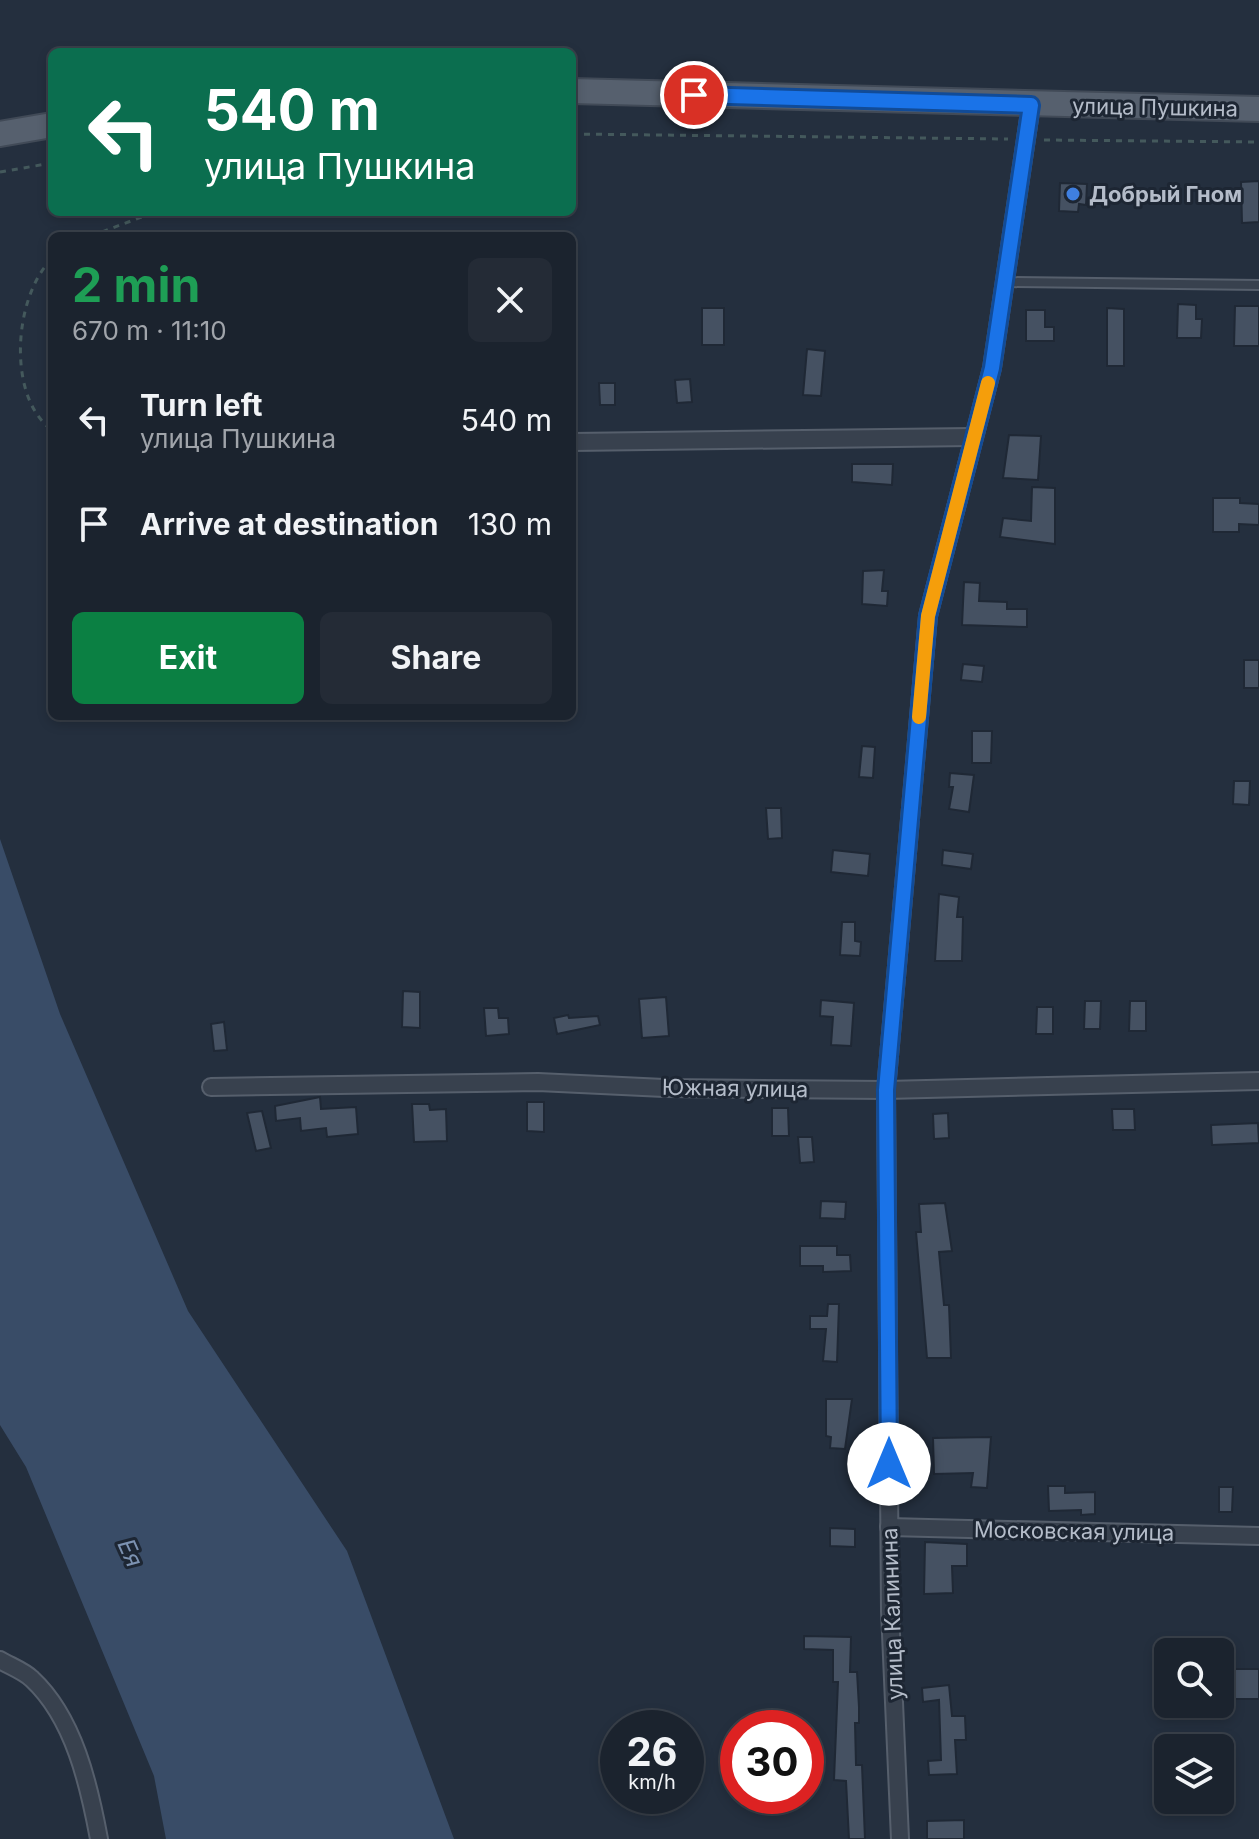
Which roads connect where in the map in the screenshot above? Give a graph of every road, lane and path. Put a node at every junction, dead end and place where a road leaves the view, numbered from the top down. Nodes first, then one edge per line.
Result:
1 (576, 91) edge
2 (1031, 105) junction
3 (1259, 109) edge
4 (48, 126) edge
5 (0, 134) edge
6 (576, 134) edge
7 (1027, 140) junction
8 (1259, 142) edge
9 (48, 164) edge
10 (0, 172) edge
11 (144, 216) edge
12 (102, 232) edge
13 (48, 264) edge
14 (1006, 282) junction
15 (1259, 285) edge
16 (48, 425) edge
17 (972, 437) junction
18 (576, 442) edge
19 (1259, 1081) edge
20 (211, 1087) dead end
21 (886, 1090) junction
22 (889, 1527) junction
23 (1259, 1536) edge
24 (0, 1660) edge
25 (99, 1839) edge
26 (900, 1839) edge

1 - 2 main road, улица Пушкина
2 - 3 main road, улица Пушкина
2 - 7 street, улица Калинина
4 - 5 main road
6 - 7 path
7 - 8 path
7 - 14 street, улица Калинина
9 - 10 path
11 - 12 path
13 - 16 path
14 - 15 lane
14 - 17 street, улица Калинина
17 - 18 street
17 - 21 street, улица Калинина
19 - 21 street, Южная улица
20 - 21 street, Южная улица
21 - 22 street, улица Калинина
22 - 23 street, Московская улица
22 - 26 street, улица Калинина
24 - 25 street

